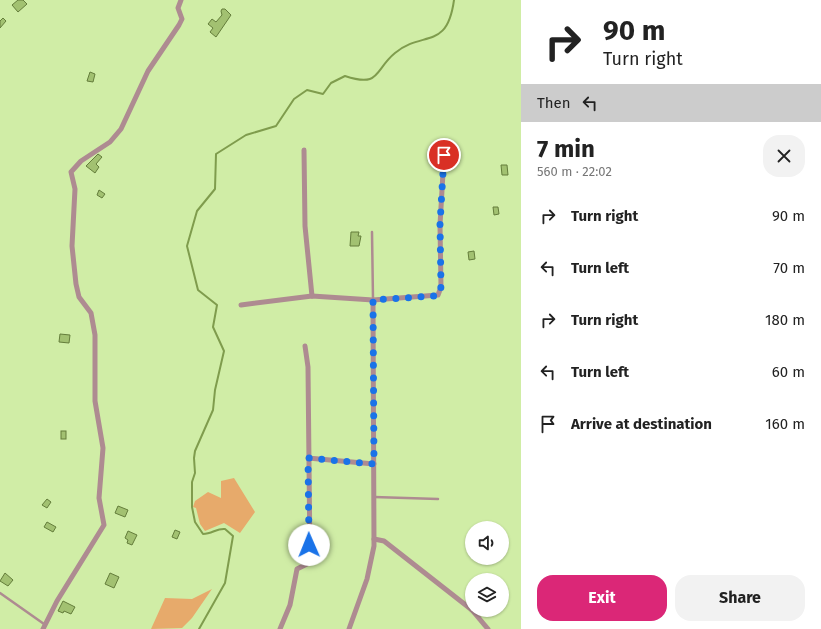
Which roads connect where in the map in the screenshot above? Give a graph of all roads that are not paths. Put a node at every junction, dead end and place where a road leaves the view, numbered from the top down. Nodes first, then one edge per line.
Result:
1 (181, 0) edge
2 (304, 150) dead end
3 (444, 155) dead end
4 (372, 232) dead end
5 (312, 296) junction
6 (373, 300) junction
7 (241, 305) dead end
8 (305, 346) dead end
9 (308, 458) junction
10 (374, 464) junction
11 (374, 497) junction
12 (438, 499) dead end
13 (374, 540) junction
14 (0, 593) edge
15 (465, 605) edge
16 (478, 617) edge
17 (44, 627) edge
18 (280, 629) edge
19 (349, 629) edge
20 (488, 629) edge

1 - 17 street
2 - 5 street
3 - 6 street
4 - 6 lane
5 - 6 street
5 - 7 street
6 - 10 street
8 - 9 street
9 - 10 street
9 - 18 street
10 - 11 street
11 - 12 lane
11 - 13 street
13 - 15 street
13 - 19 street
14 - 17 lane
16 - 20 street

